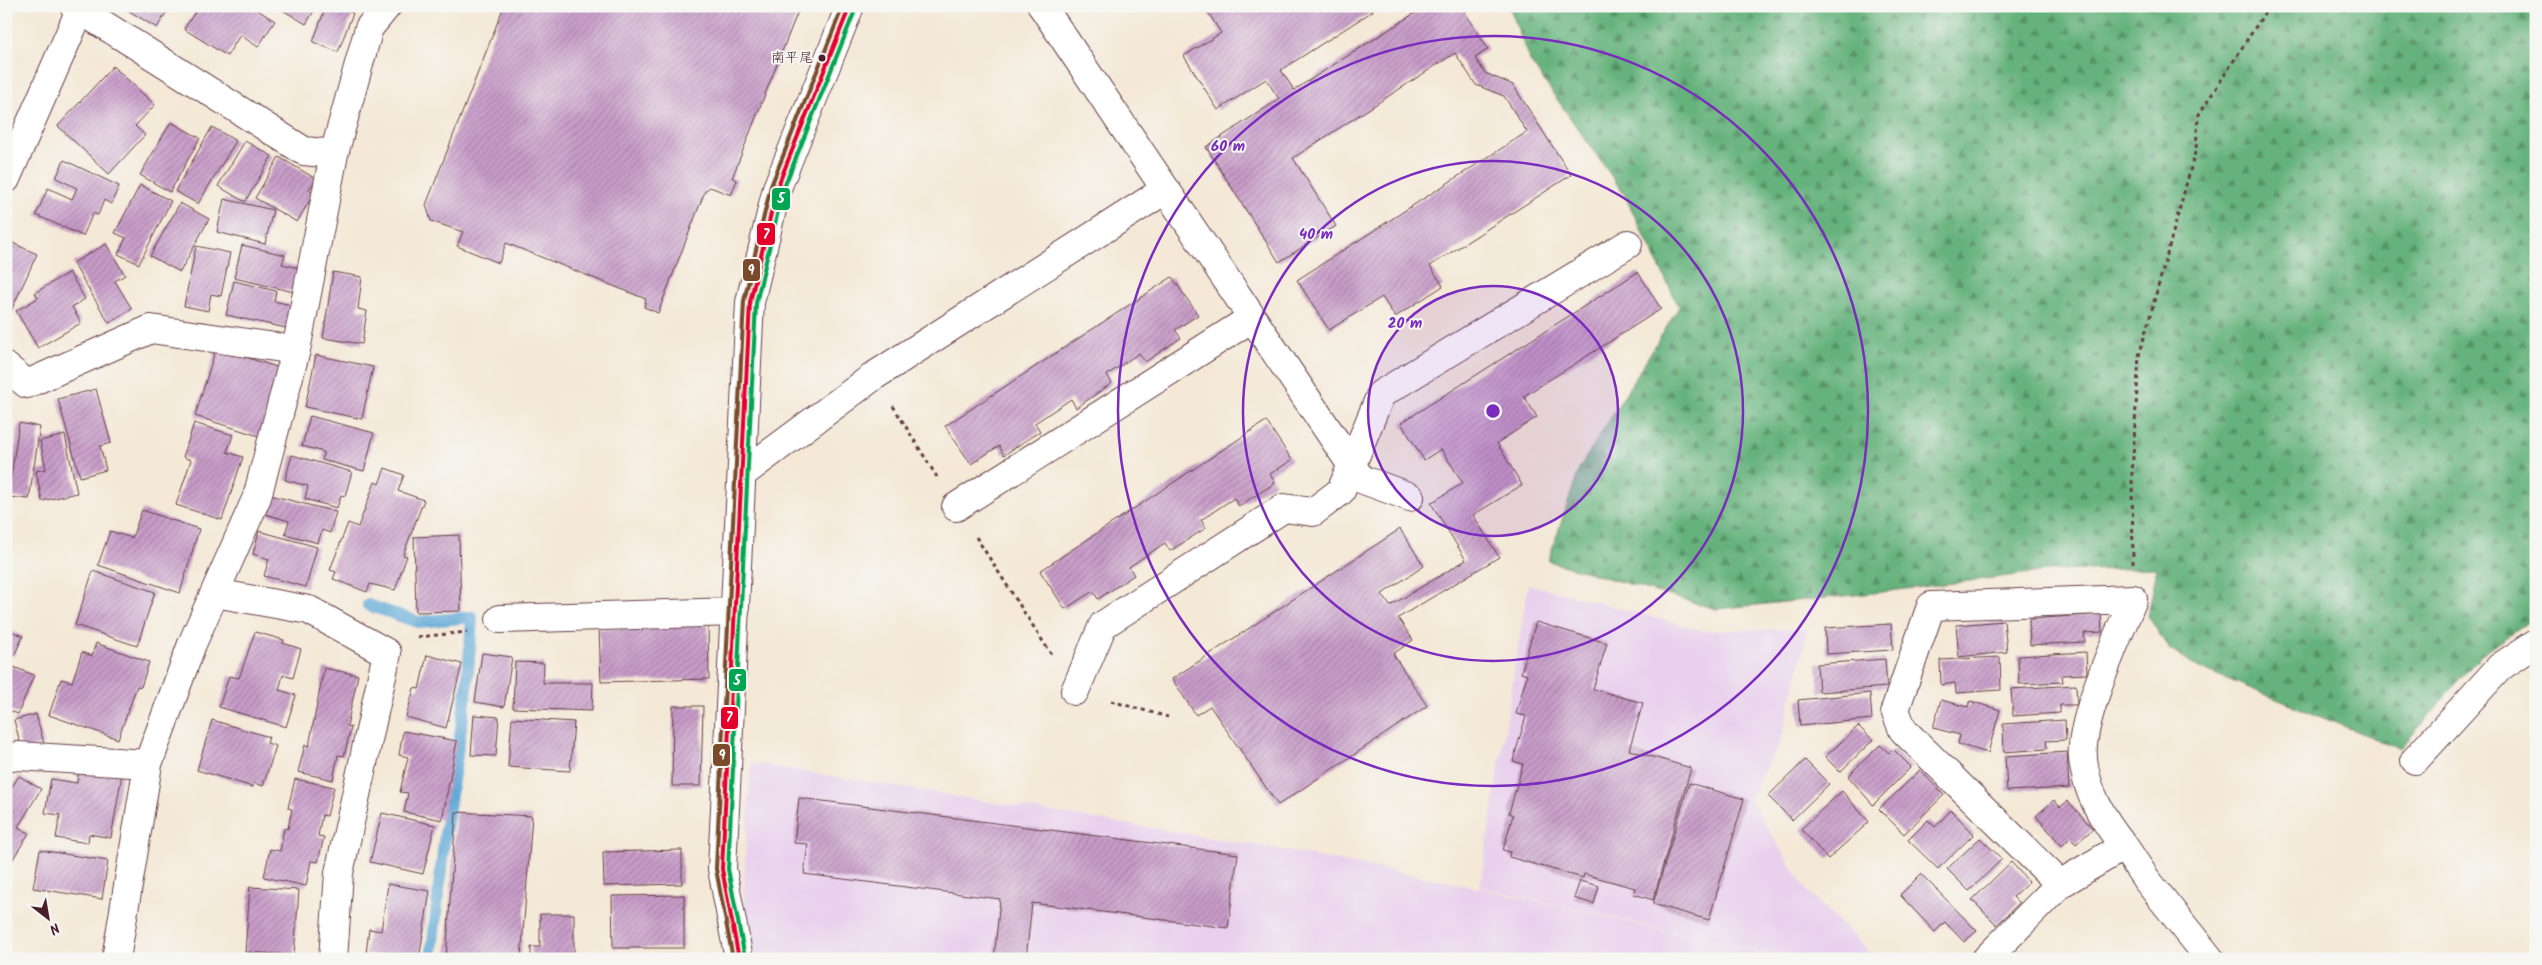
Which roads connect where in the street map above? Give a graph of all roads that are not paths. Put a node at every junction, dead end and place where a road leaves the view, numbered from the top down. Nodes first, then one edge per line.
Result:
1 (387, 6) edge
2 (850, 6) edge
3 (1042, 6) edge
4 (77, 8) edge
5 (334, 154) junction
6 (6, 179) edge
7 (1164, 190) junction
8 (1628, 244) dead end
9 (1252, 318) junction
10 (296, 350) junction
11 (6, 367) edge
12 (1351, 466) junction
13 (742, 474) junction
14 (1410, 496) dead end
15 (956, 507) road end
16 (215, 593) junction
17 (735, 612) junction
18 (500, 619) road end
19 (2536, 643) edge
20 (1075, 691) road end
21 (6, 758) edge
22 (2415, 760) dead end
23 (148, 764) junction
24 (2124, 846) junction
25 (2060, 884) junction
26 (116, 959) edge
27 (333, 959) edge
28 (738, 959) edge
29 (1986, 959) edge
30 (2210, 959) edge

1 - 5 street
2 - 13 street
3 - 7 street
4 - 5 street
4 - 6 street
5 - 10 street
7 - 9 street
7 - 13 street
8 - 12 street
9 - 12 street
9 - 15 street
10 - 11 street
10 - 16 street
12 - 14 street
12 - 20 street
13 - 17 street
16 - 23 street
16 - 27 street
17 - 18 street
17 - 28 street
19 - 22 street
21 - 23 street
23 - 26 street
24 - 25 street
24 - 25 street
24 - 30 street
25 - 29 street

